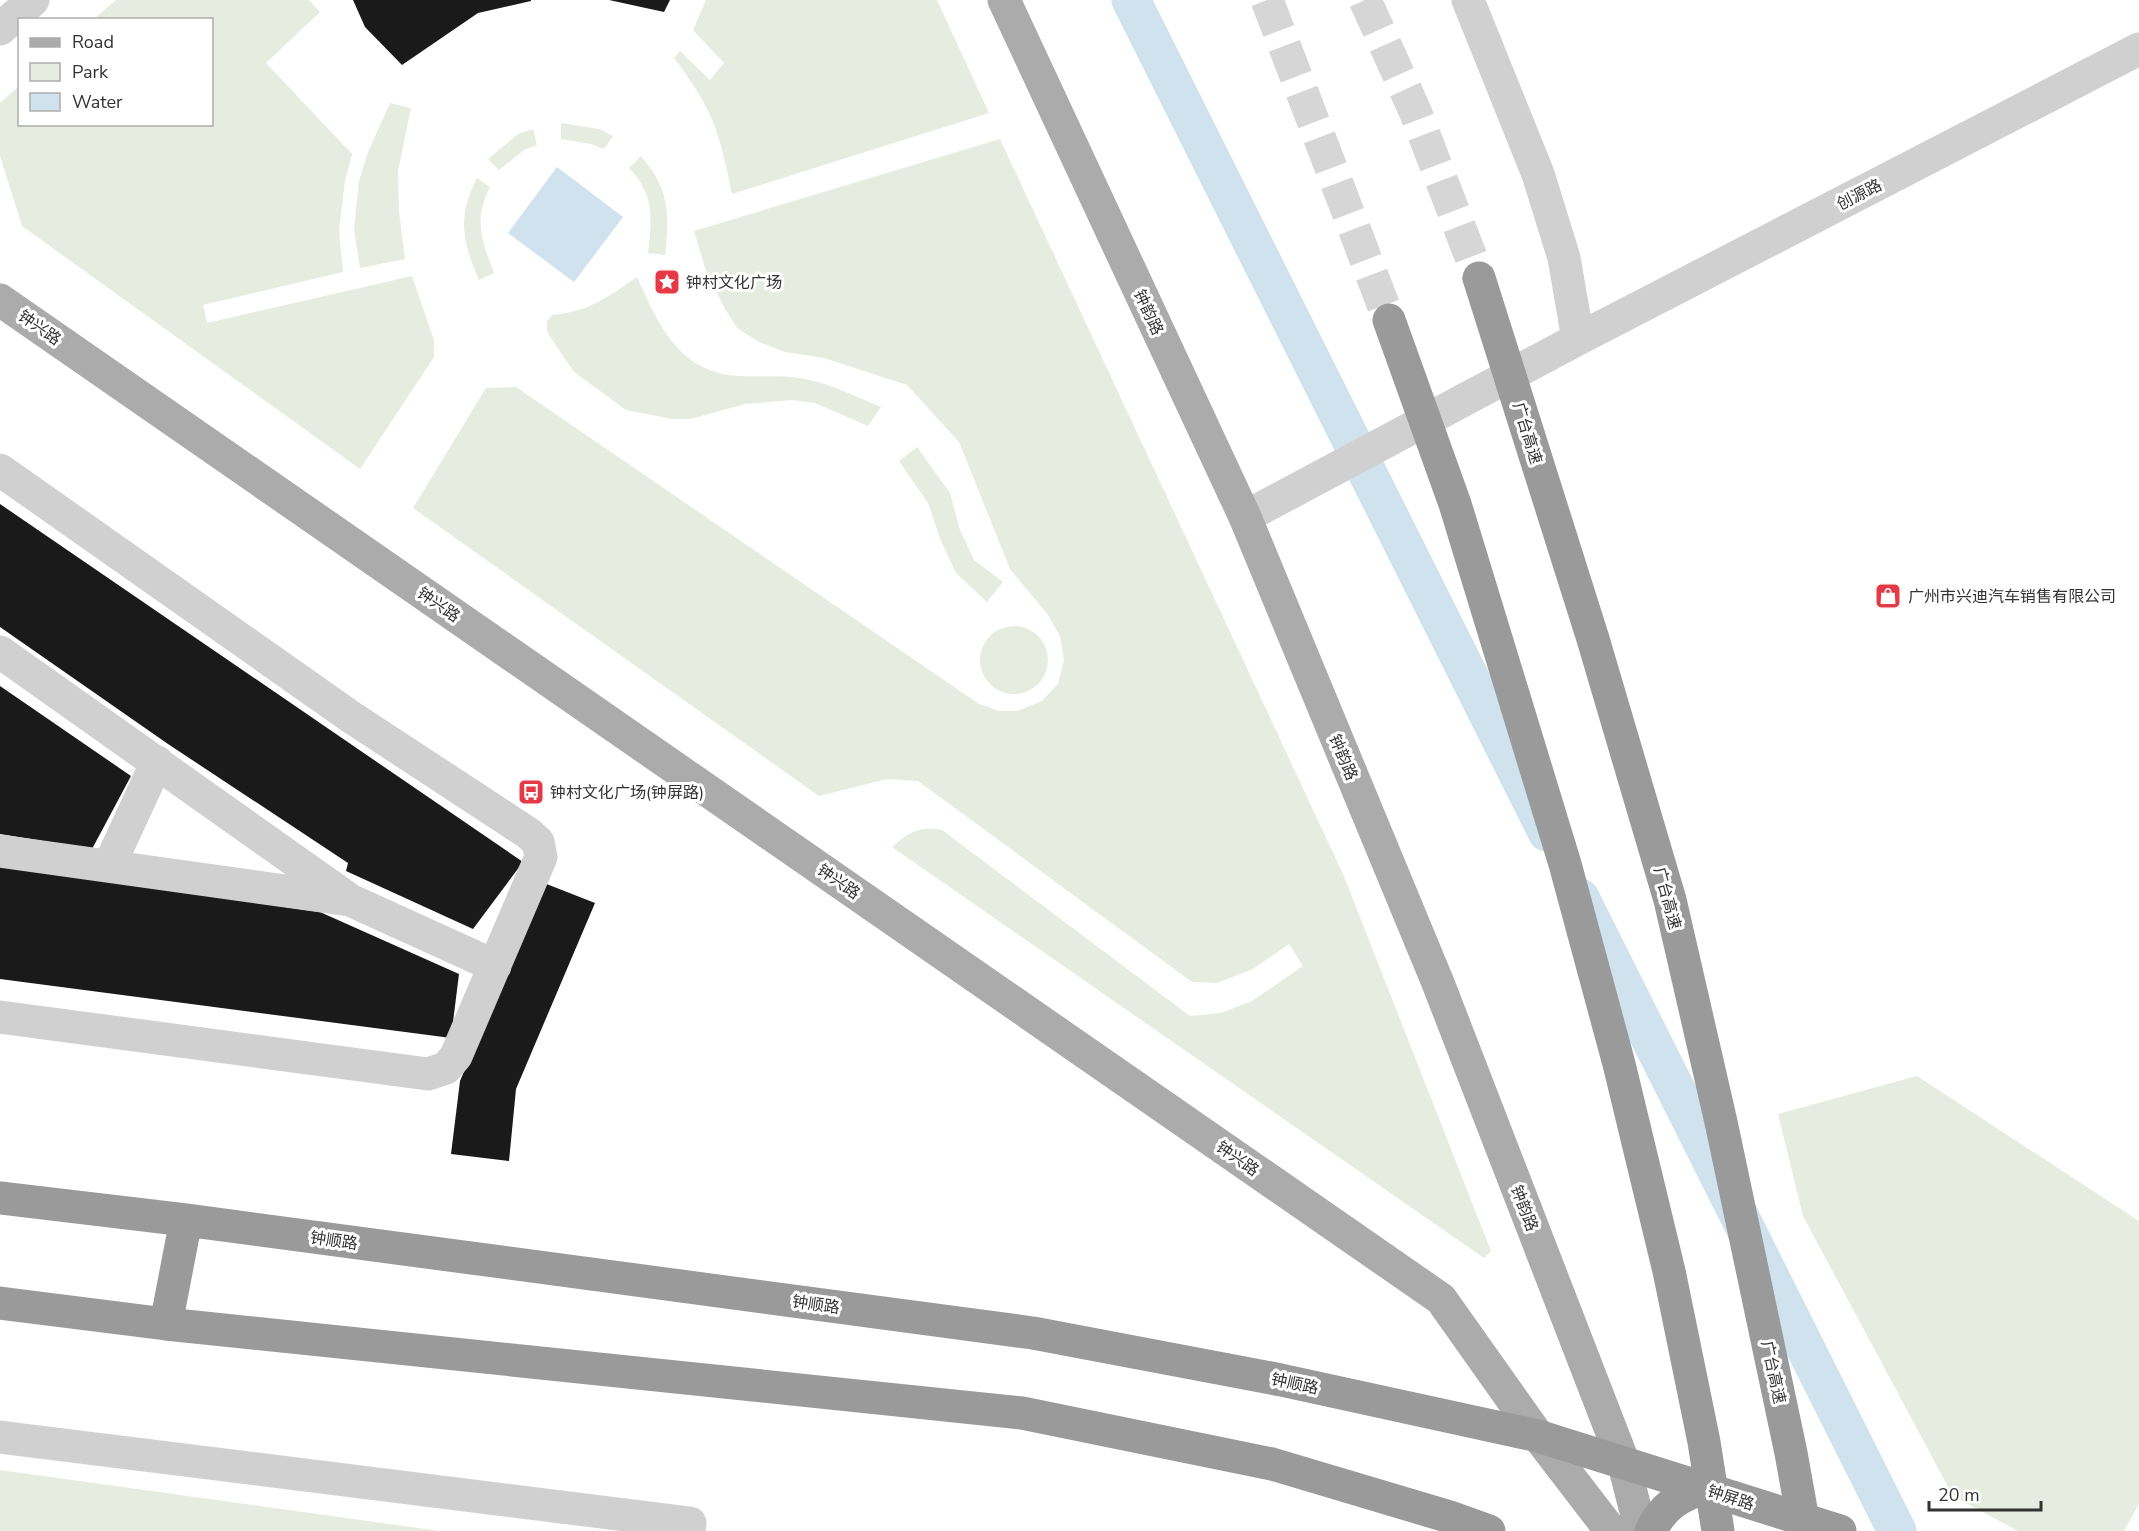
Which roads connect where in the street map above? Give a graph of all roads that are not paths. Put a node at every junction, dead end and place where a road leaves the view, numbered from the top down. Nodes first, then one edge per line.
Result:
1 (33, 0) edge
2 (1005, 0) edge
3 (1468, 0) edge
4 (0, 29) edge
5 (2139, 49) edge
6 (1479, 278) tunnel mouth
7 (0, 300) edge
8 (1389, 320) tunnel mouth
9 (1578, 339) junction
10 (0, 470) edge
11 (1245, 517) junction
12 (0, 652) edge
13 (157, 762) junction
14 (0, 851) edge
15 (109, 866) junction
16 (350, 900) junction
17 (495, 966) junction
18 (0, 1017) edge
19 (0, 1198) edge
20 (186, 1220) junction
21 (0, 1303) edge
22 (166, 1324) junction
23 (1538, 1436) junction
24 (0, 1437) edge
25 (1623, 1461) junction
26 (1705, 1488) junction
27 (1449, 1524) edge
28 (689, 1531) edge
29 (1489, 1531) edge
30 (1611, 1531) edge
31 (1641, 1531) edge
32 (1651, 1531) edge
33 (1718, 1531) edge
34 (1805, 1531) edge
35 (1840, 1531) edge

1 - 4 street
2 - 11 main road, 钟韵路
3 - 9 street
5 - 9 street, 创源路
6 - 34 highway, 广台高速, bridge
7 - 23 main road, 钟兴路
8 - 33 highway, bridge
9 - 11 street, 创源路
10 - 17 street
11 - 25 main road, 钟韵路
12 - 13 street
13 - 15 street
13 - 16 street
14 - 15 street
15 - 16 street
16 - 17 street
17 - 18 street
19 - 20 highway, 钟顺路
20 - 22 highway
20 - 23 highway, 钟顺路
21 - 22 highway
22 - 27 highway
23 - 25 highway, 钟顺路
23 - 30 main road, 钟兴路
24 - 28 street
25 - 26 highway, 钟屏路
25 - 31 main road, 钟韵路
26 - 32 highway
26 - 35 highway, 钟屏路
27 - 29 highway

